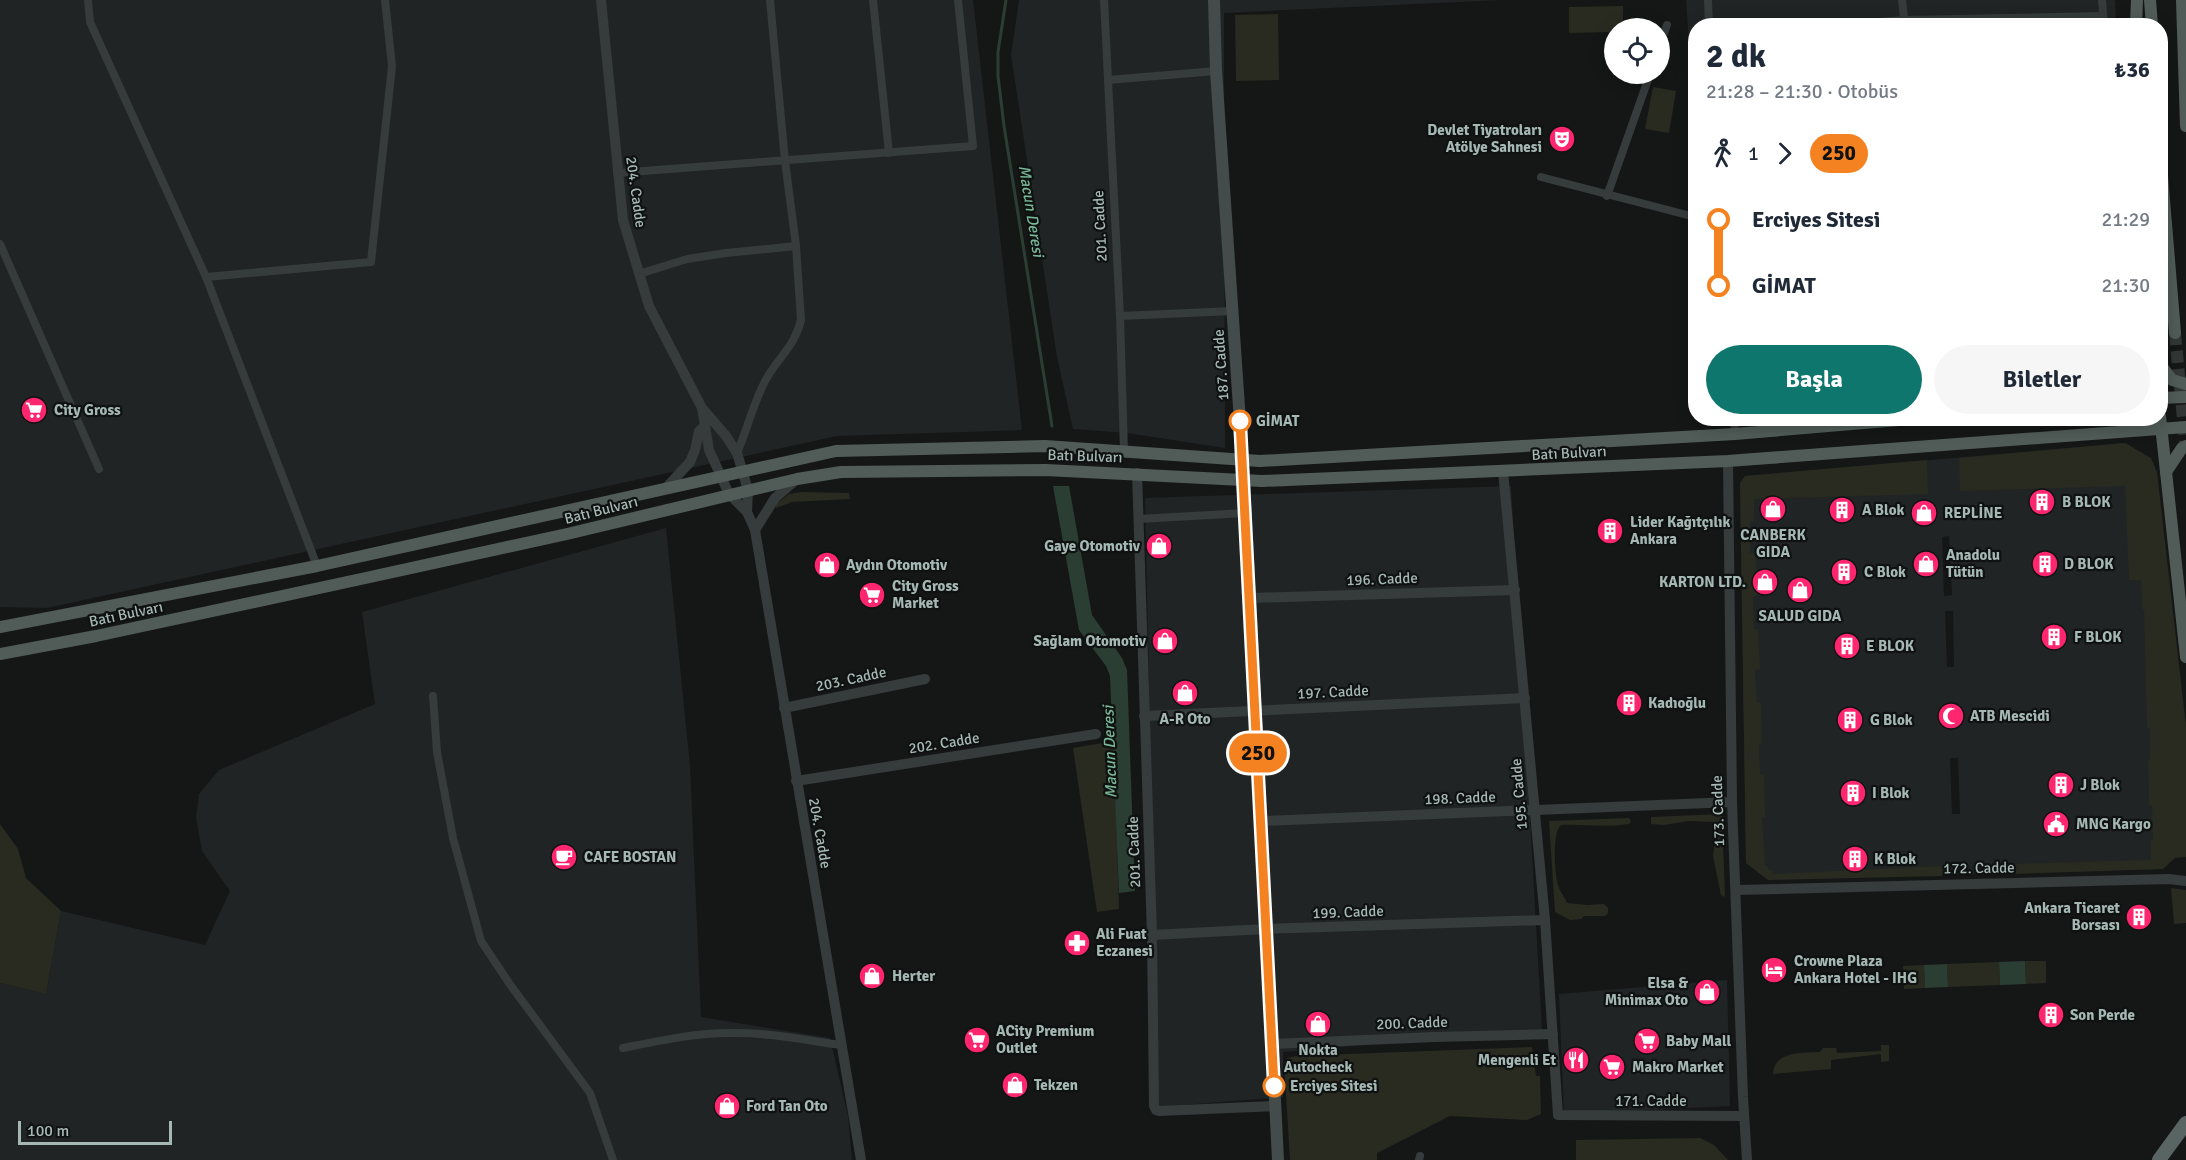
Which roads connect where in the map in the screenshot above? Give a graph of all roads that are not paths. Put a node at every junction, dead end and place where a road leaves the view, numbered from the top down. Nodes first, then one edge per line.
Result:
1 (88, 0) edge
2 (385, 0) edge
3 (600, 0) edge
4 (770, 0) edge
5 (873, 0) edge
6 (958, 0) edge
7 (1104, 0) edge
8 (1214, 0) edge
9 (1708, 0) edge
10 (1902, 0) edge
11 (2102, 0) edge
12 (2137, 0) edge
13 (2150, 0) edge
14 (2182, 0) edge
15 (2103, 16) joint
16 (1709, 18) edge
17 (1904, 18) edge
18 (2037, 18) edge
19 (2136, 18) edge
20 (2151, 18) edge
21 (2186, 20) edge
22 (1216, 71) junction
23 (1108, 80) junction
24 (1646, 84) edge
25 (2186, 126) edge
26 (889, 153) junction
27 (785, 161) junction
28 (617, 173) junction
29 (1540, 177) dead end
30 (1607, 196) junction
31 (1688, 215) edge
32 (0, 246) edge
33 (796, 246) junction
34 (2168, 248) edge
35 (639, 274) junction
36 (206, 277) junction
37 (1233, 311) junction
38 (1120, 316) junction
39 (2175, 333) tunnel mouth
40 (2168, 375) edge
41 (2186, 384) edge
42 (2186, 397) edge
43 (2168, 398) edge
44 (702, 408) junction
45 (2168, 423) edge
46 (705, 426) junction
47 (1734, 426) edge
48 (1829, 426) edge
49 (2117, 426) edge
50 (2161, 426) edge
51 (2186, 427) edge
52 (1735, 434) junction
53 (2186, 446) edge
54 (1124, 451) junction
55 (737, 453) junction
56 (1243, 459) junction
57 (1728, 461) junction
58 (99, 469) dead end
59 (742, 470) junction
60 (1503, 471) junction
61 (2166, 472) junction
62 (1137, 473) junction
63 (721, 475) junction
64 (797, 479) junction
65 (1244, 480) junction
66 (666, 488) junction
67 (748, 490) junction
68 (729, 494) junction
69 (747, 512) junction
70 (1245, 513) junction
71 (1138, 519) junction
72 (754, 530) junction
73 (317, 566) junction
74 (1515, 590) junction
75 (1250, 598) junction
76 (0, 627) edge
77 (0, 654) edge
78 (2186, 657) edge
79 (925, 679) dead end
80 (433, 696) dead end
81 (1525, 698) junction
82 (784, 708) junction
83 (1256, 711) junction
84 (1144, 716) junction
85 (1096, 735) dead end
86 (796, 781) junction
87 (1732, 802) junction
88 (1536, 810) junction
89 (1261, 821) junction
90 (2186, 881) edge
91 (1736, 890) junction
92 (1545, 920) junction
93 (1266, 929) junction
94 (1152, 935) junction
95 (1553, 1034) junction
96 (1272, 1044) junction
97 (841, 1045) junction
98 (623, 1048) dead end
99 (1275, 1106) junction
100 (1558, 1115) joint
101 (1744, 1116) junction
102 (2186, 1123) edge
103 (613, 1160) edge
104 (861, 1160) edge
105 (1278, 1160) edge
106 (1748, 1160) edge
107 (2159, 1160) edge

1 - 36 street
2 - 36 street
3 - 28 street, 204. Cadde
4 - 27 street
5 - 26 street
6 - 26 street
7 - 23 street, 201. Cadde
8 - 22 main road, 187. Cadde
9 - 16 street
10 - 17 street
11 - 15 street
12 - 19 main road
13 - 20 main road
14 - 21 main road
14 - 25 main road
15 - 18 street
22 - 23 street
22 - 37 main road, 187. Cadde
23 - 38 street, 201. Cadde
24 - 30 street
26 - 27 street
27 - 28 street
27 - 33 street
28 - 35 street, 204. Cadde
29 - 30 street
30 - 31 street
32 - 58 street
33 - 35 street
33 - 55 street
34 - 39 main road
35 - 44 street, 204. Cadde
36 - 73 street
37 - 38 street
37 - 56 main road, 187. Cadde
38 - 54 street, 201. Cadde
40 - 41 main road
42 - 43 main road
44 - 46 street, 204. Cadde
44 - 55 street, 204. Cadde
45 - 51 main road, Batı Bulvarı
46 - 63 street, 204. Cadde
46 - 66 street
47 - 52 street
48 - 52 main road, Batı Bulvarı
49 - 57 main road, Batı Bulvarı
50 - 61 main road
52 - 56 main road, Batı Bulvarı
53 - 61 main road
54 - 56 main road, Batı Bulvarı
54 - 59 main road, Batı Bulvarı
55 - 59 street, 204. Cadde
56 - 65 main road, 187. Cadde
57 - 60 main road, Batı Bulvarı
57 - 87 street, 173. Cadde
59 - 63 main road, Batı Bulvarı
59 - 67 street, 204. Cadde
60 - 65 main road, Batı Bulvarı
60 - 74 street, 195. Cadde
61 - 78 main road
62 - 64 main road, Batı Bulvarı
62 - 65 main road, Batı Bulvarı
62 - 71 street, 201. Cadde
63 - 66 main road, Batı Bulvarı
63 - 68 street, 204. Cadde
64 - 67 main road, Batı Bulvarı
64 - 72 street
65 - 70 main road, 187. Cadde
66 - 73 main road, Batı Bulvarı
67 - 68 main road, Batı Bulvarı
67 - 69 street, 204. Cadde
68 - 69 street, 204. Cadde
68 - 77 main road, Batı Bulvarı
69 - 72 street, 204. Cadde
70 - 71 street
70 - 75 main road, 187. Cadde
71 - 84 street, 201. Cadde
72 - 82 street, 204. Cadde
73 - 76 main road, Batı Bulvarı
74 - 75 street, 196. Cadde
74 - 81 street, 195. Cadde
75 - 83 main road, 187. Cadde
79 - 82 street, 203. Cadde
80 - 103 street
81 - 83 street, 197. Cadde
81 - 88 street, 195. Cadde
82 - 86 street, 204. Cadde
83 - 84 street, 197. Cadde
83 - 89 main road, 187. Cadde
84 - 94 street, 201. Cadde
85 - 86 street, 202. Cadde
86 - 97 street, 204. Cadde
87 - 88 street, 198. Cadde
87 - 91 street, 173. Cadde
88 - 89 street, 198. Cadde
88 - 92 street, 195. Cadde
89 - 93 main road, 187. Cadde
90 - 91 street, 172. Cadde
91 - 101 street, 173. Cadde
92 - 93 street, 199. Cadde
92 - 95 street, 195. Cadde
93 - 94 street, 199. Cadde
93 - 96 main road, 187. Cadde
94 - 99 street, 201. Cadde
95 - 96 street, 200. Cadde
95 - 100 street, 195. Cadde
96 - 99 main road, 187. Cadde
97 - 98 street
97 - 104 street, 204. Cadde
99 - 105 main road, 187. Cadde
100 - 101 street, 171. Cadde
101 - 106 street, 173. Cadde
102 - 107 highway

